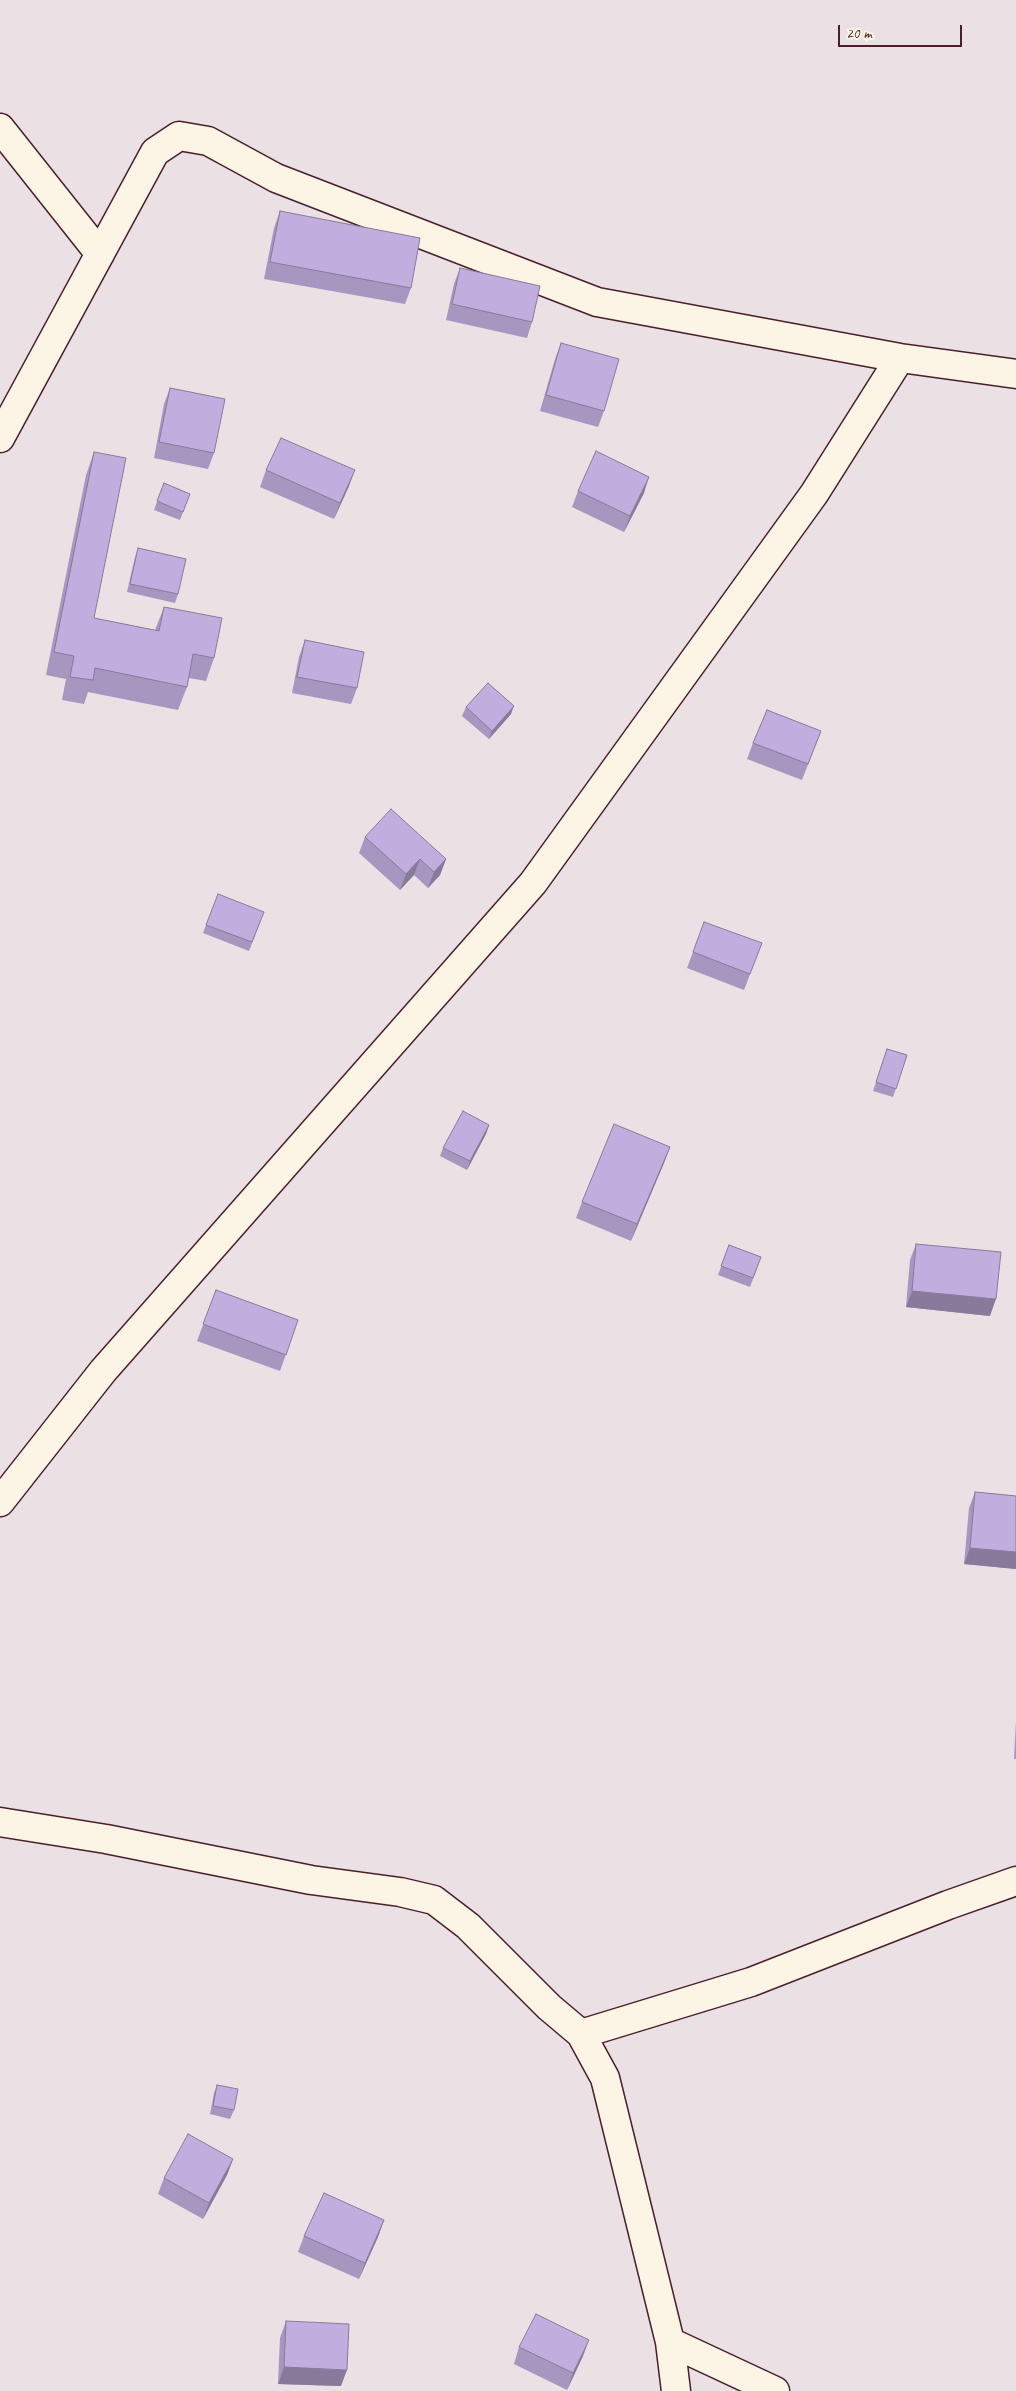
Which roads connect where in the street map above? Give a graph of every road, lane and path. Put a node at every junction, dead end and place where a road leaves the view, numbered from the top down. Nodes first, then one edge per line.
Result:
1 (0, 128) edge
2 (100, 254) junction
3 (900, 358) junction
4 (1016, 374) edge
5 (0, 438) edge
6 (0, 1502) edge
7 (0, 1822) edge
8 (1016, 1881) edge
9 (581, 2034) junction
10 (670, 2342) junction
11 (676, 2391) edge
12 (775, 2391) edge

1 - 2 street
2 - 3 street
2 - 5 street
3 - 4 street
3 - 6 street
7 - 9 street
8 - 9 street
9 - 10 street
10 - 11 street
10 - 12 street

